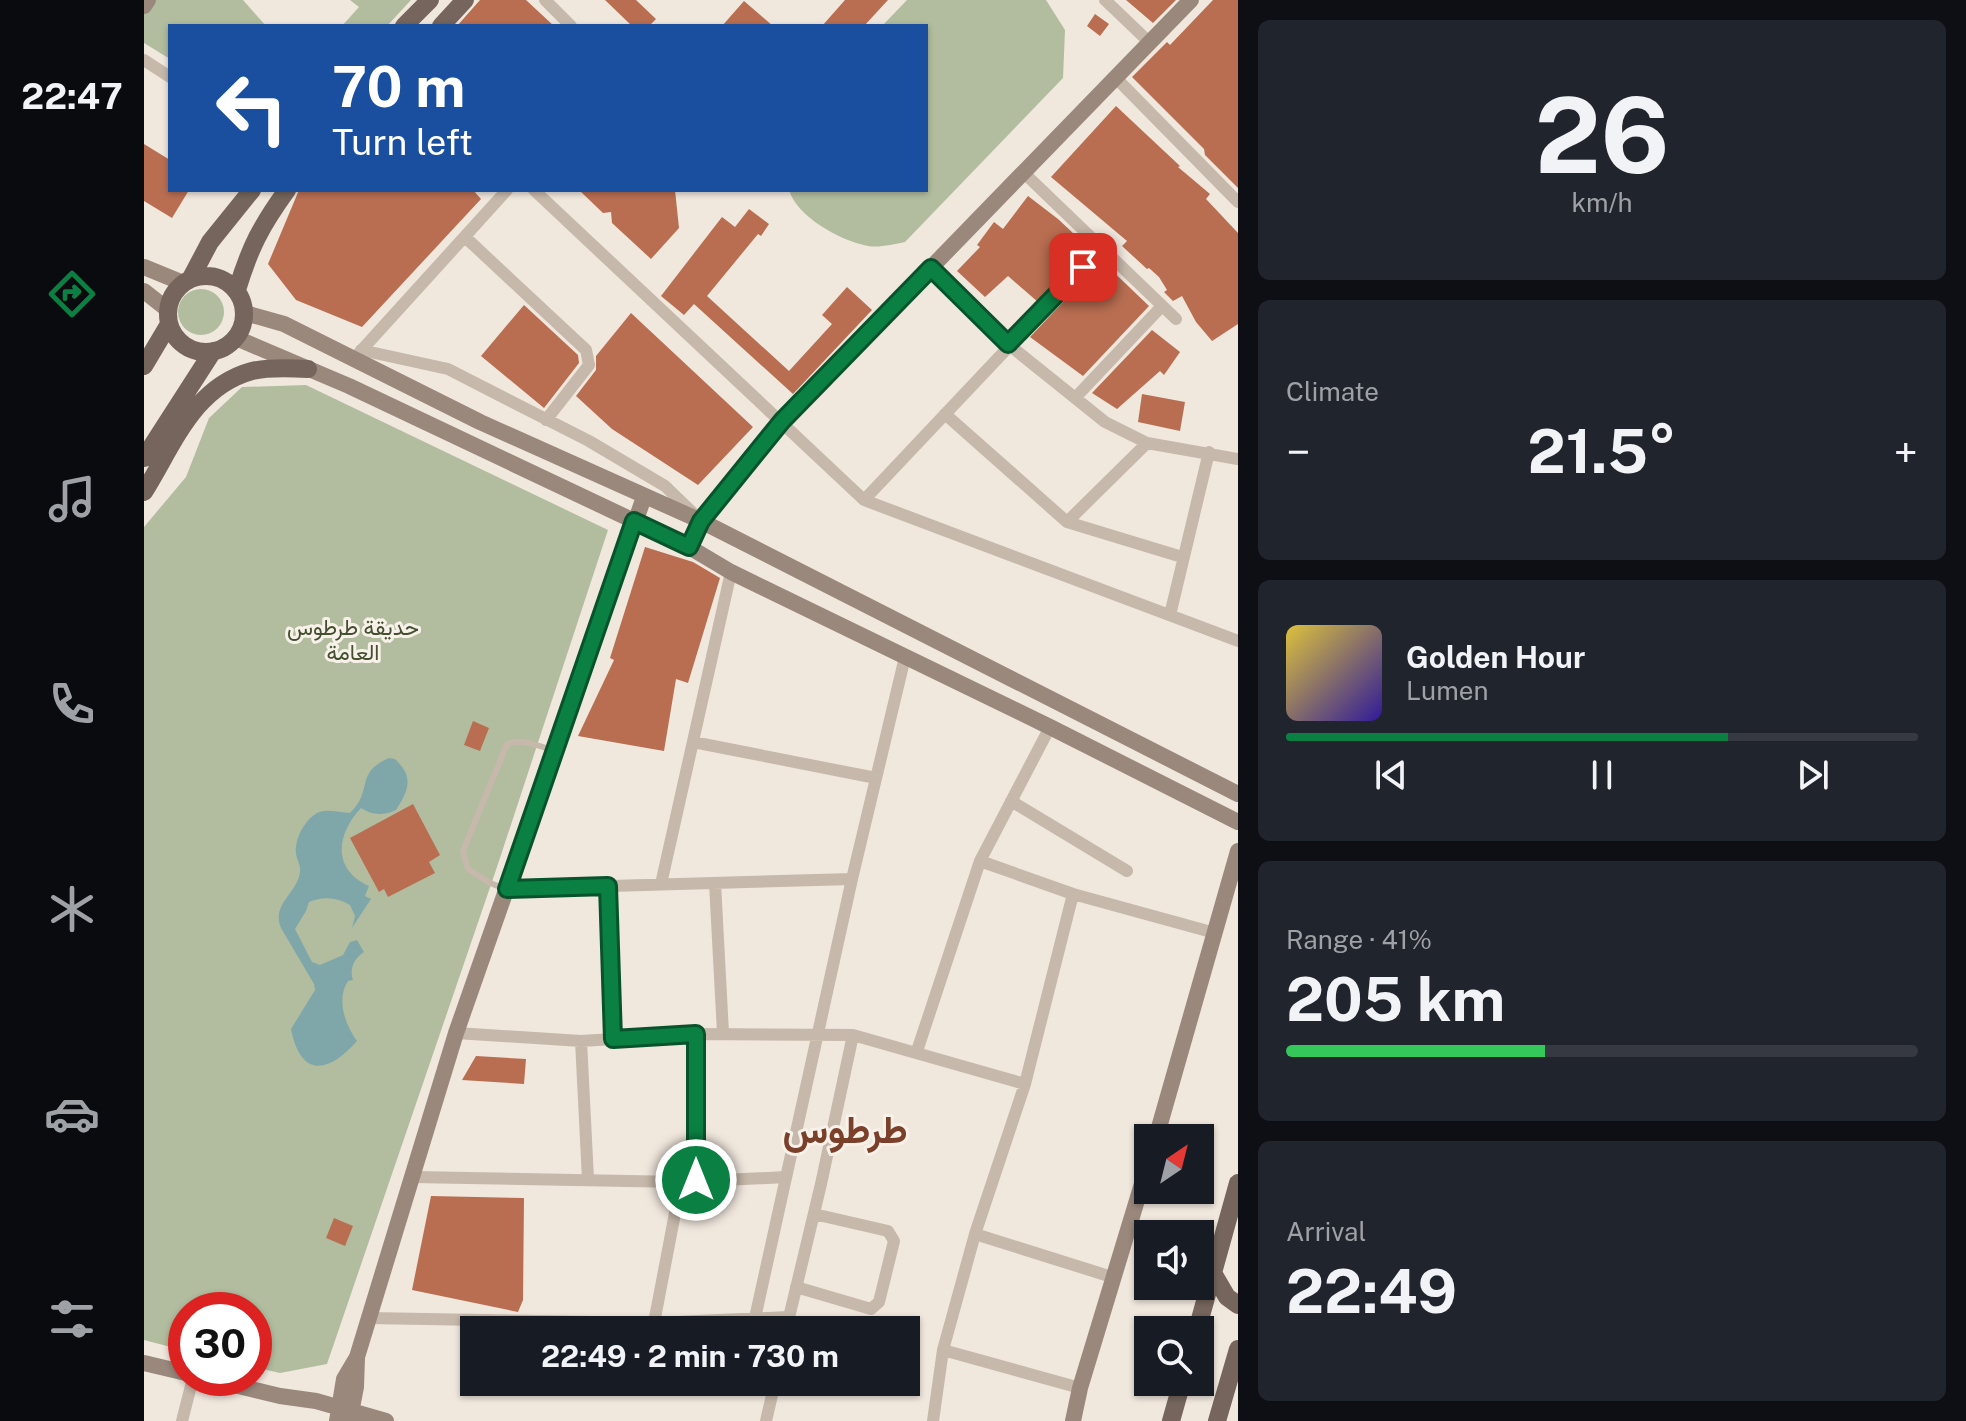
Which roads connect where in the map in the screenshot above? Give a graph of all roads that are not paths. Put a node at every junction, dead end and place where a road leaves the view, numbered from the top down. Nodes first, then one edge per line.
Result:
1 (430, 0) edge
2 (465, 0) edge
3 (545, 0) edge
4 (1105, 0) edge
5 (1191, 0) edge
6 (406, 24) edge
7 (443, 24) edge
8 (569, 24) edge
9 (1148, 41) junction
10 (144, 60) edge
11 (168, 76) edge
12 (1115, 77) junction
13 (1023, 172) junction
14 (250, 192) edge
15 (286, 192) edge
16 (505, 192) edge
17 (536, 192) edge
18 (1238, 202) edge
19 (465, 237) junction
20 (1102, 248) junction
21 (144, 267) edge
22 (931, 268) junction
23 (187, 280) junction
24 (237, 290) junction
25 (144, 291) edge
26 (1162, 306) junction
27 (245, 313) junction
28 (169, 317) junction
29 (1176, 319) dead end
30 (236, 338) junction
31 (1008, 344) junction
32 (213, 351) junction
33 (358, 354) junction
34 (144, 366) edge
35 (308, 369) junction
36 (1075, 398) junction
37 (945, 414) junction
38 (546, 420) junction
39 (782, 421) junction
40 (1147, 443) junction
41 (1209, 452) junction
42 (144, 458) edge
43 (1238, 459) edge
44 (144, 492) edge
45 (644, 497) junction
46 (864, 500) junction
47 (634, 521) junction
48 (701, 521) junction
49 (1067, 522) junction
50 (689, 547) junction
51 (1182, 557) junction
52 (731, 572) junction
53 (1170, 615) junction
54 (1238, 641) edge
55 (905, 657) junction
56 (1050, 727) junction
57 (693, 742) junction
58 (554, 751) junction
59 (876, 778) junction
60 (1238, 794) edge
61 (1011, 801) junction
62 (1238, 822) edge
63 (1238, 851) edge
64 (980, 861) junction
65 (1127, 871) dead end
66 (852, 879) junction
67 (715, 883) junction
68 (661, 884) junction
69 (608, 886) junction
70 (507, 889) junction
71 (1073, 894) junction
72 (1215, 933) junction
73 (456, 1033) junction
74 (723, 1033) junction
75 (696, 1034) junction
76 (818, 1035) junction
77 (853, 1035) junction
78 (613, 1039) junction
79 (581, 1041) junction
80 (917, 1051) junction
81 (1025, 1084) junction
82 (1160, 1124) edge
83 (412, 1177) junction
84 (786, 1177) junction
85 (588, 1179) junction
86 (696, 1180) junction
87 (681, 1182) junction
88 (1238, 1183) edge
89 (1136, 1204) edge
90 (814, 1214) junction
91 (975, 1234) junction
92 (1214, 1269) edge
93 (1214, 1275) edge
94 (1115, 1278) junction
95 (796, 1287) junction
96 (1238, 1305) edge
97 (655, 1316) edge
98 (755, 1316) edge
99 (790, 1316) edge
100 (368, 1318) junction
101 (460, 1320) edge
102 (1238, 1349) edge
103 (943, 1350) junction
104 (144, 1363) edge
105 (168, 1369) edge
106 (1080, 1388) junction
107 (272, 1394) edge
108 (188, 1396) edge
109 (772, 1396) edge
110 (1178, 1396) edge
111 (344, 1416) edge
112 (182, 1421) edge
113 (386, 1421) edge
114 (766, 1421) edge
115 (933, 1421) edge
116 (1073, 1421) edge
117 (1171, 1421) edge
118 (1217, 1421) edge

1 - 6 main road
2 - 7 main road
3 - 8 street
4 - 9 street
5 - 9 main road
9 - 12 main road
10 - 11 street
12 - 13 main road
12 - 18 street
13 - 20 street
13 - 22 main road
14 - 23 main road
15 - 24 main road
16 - 19 street
17 - 39 street
19 - 33 street
19 - 38 street
20 - 26 street
20 - 31 street
21 - 23 main road
22 - 31 street
22 - 39 main road
23 - 24 main road
23 - 28 main road
24 - 27 main road
25 - 28 main road
26 - 29 street
26 - 36 street
27 - 30 main road
27 - 33 main road
28 - 32 main road
28 - 34 main road
30 - 32 main road
30 - 35 main road
31 - 36 street
31 - 37 street
32 - 42 main road
33 - 38 street
33 - 45 main road
35 - 44 main road
35 - 47 main road
36 - 40 street
37 - 46 street
37 - 49 street
38 - 48 street
39 - 46 street
39 - 48 main road
40 - 41 street
40 - 49 street
41 - 43 street
41 - 51 street
45 - 47 main road
45 - 48 main road
46 - 53 street
47 - 50 main road
47 - 58 main road
48 - 50 main road
48 - 60 main road
49 - 51 street
50 - 52 main road
51 - 53 street
52 - 55 main road
52 - 57 street
53 - 54 street
55 - 56 main road
55 - 59 street
56 - 61 street
56 - 62 main road
57 - 59 street
57 - 68 street
58 - 70 main road
58 - 70 lane
59 - 66 street
61 - 64 street
61 - 65 street
63 - 72 main road
64 - 71 street
64 - 80 street
66 - 67 street
66 - 76 street
67 - 68 street
67 - 74 street
68 - 69 street
69 - 70 street
69 - 78 street
70 - 73 main road
71 - 72 street
71 - 81 street
72 - 82 main road
73 - 79 street
73 - 83 main road
74 - 75 street
74 - 76 street
75 - 78 street
75 - 86 street
76 - 77 street
76 - 84 street
77 - 80 street
77 - 90 street
78 - 79 street
79 - 85 street
80 - 81 street
81 - 91 street
83 - 85 street
83 - 100 main road
84 - 86 street
84 - 98 street
85 - 87 street
86 - 87 street
87 - 97 street
88 - 92 main road
89 - 94 main road
90 - 95 street
90 - 95 street
91 - 94 street
91 - 103 street
93 - 96 main road
94 - 106 main road
95 - 99 street
100 - 101 street
100 - 111 main road
102 - 118 main road
103 - 106 street
103 - 115 street
104 - 105 main road
106 - 116 main road
107 - 111 main road
108 - 112 street
109 - 114 street
110 - 117 main road
111 - 113 main road

